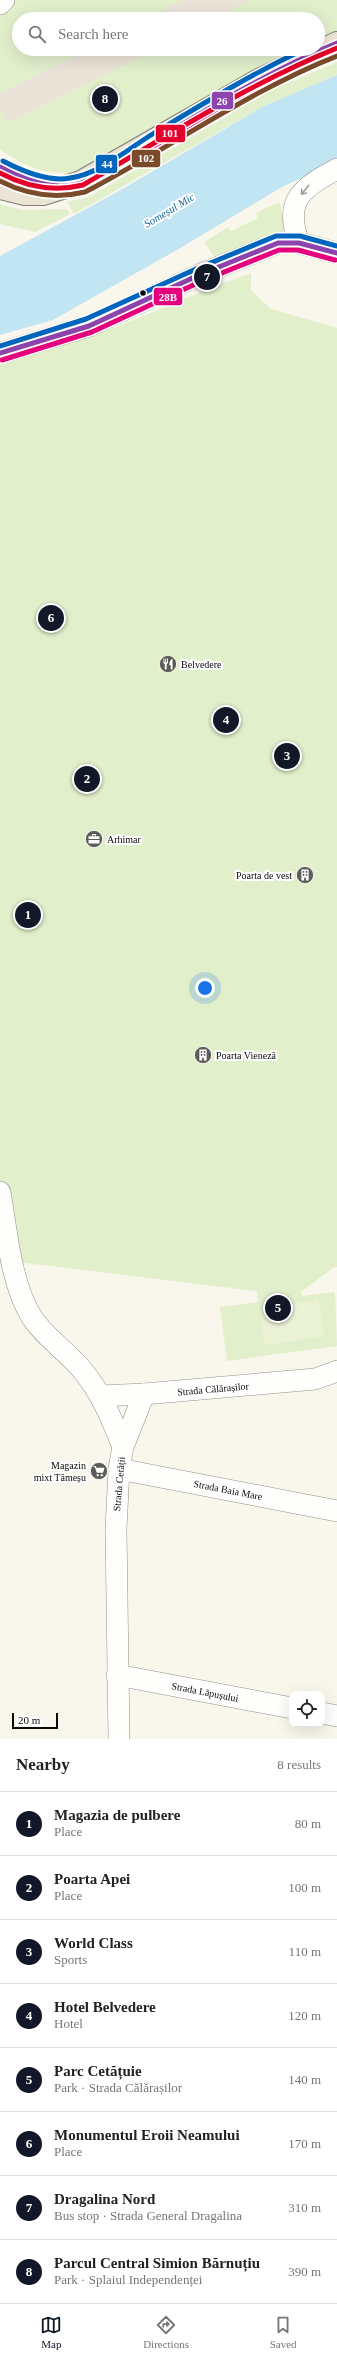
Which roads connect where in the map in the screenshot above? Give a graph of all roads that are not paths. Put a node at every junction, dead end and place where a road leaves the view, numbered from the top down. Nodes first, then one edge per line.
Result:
1 (4, 0) edge
2 (0, 4) edge
3 (337, 43) edge
4 (325, 49) edge
5 (310, 56) edge
6 (337, 169) edge
7 (0, 188) edge
8 (299, 242) junction
9 (337, 253) edge
10 (0, 353) edge
11 (0, 1192) edge
12 (337, 1371) edge
13 (144, 1394) junction
14 (100, 1396) junction
15 (123, 1447) junction
16 (118, 1469) junction
17 (337, 1511) edge
18 (117, 1675) junction
19 (289, 1707) edge
20 (325, 1714) edge
21 (337, 1716) edge
22 (119, 1739) edge

1 - 2 street
3 - 4 main road
5 - 7 main road
6 -> 8 street
8 - 9 street
8 - 10 street
11 - 14 street, Strada Cetății
12 - 13 street, Strada Călărașilor
13 - 14 street, Strada Călărașilor
13 - 15 street
14 - 15 street, Strada Cetății
15 - 16 street, Strada Cetății
16 - 17 street, Strada Baia Mare
16 - 18 street, Strada Cetății
18 - 19 street, Strada Lăpușului
18 - 22 street, Strada Cetății
20 - 21 street

